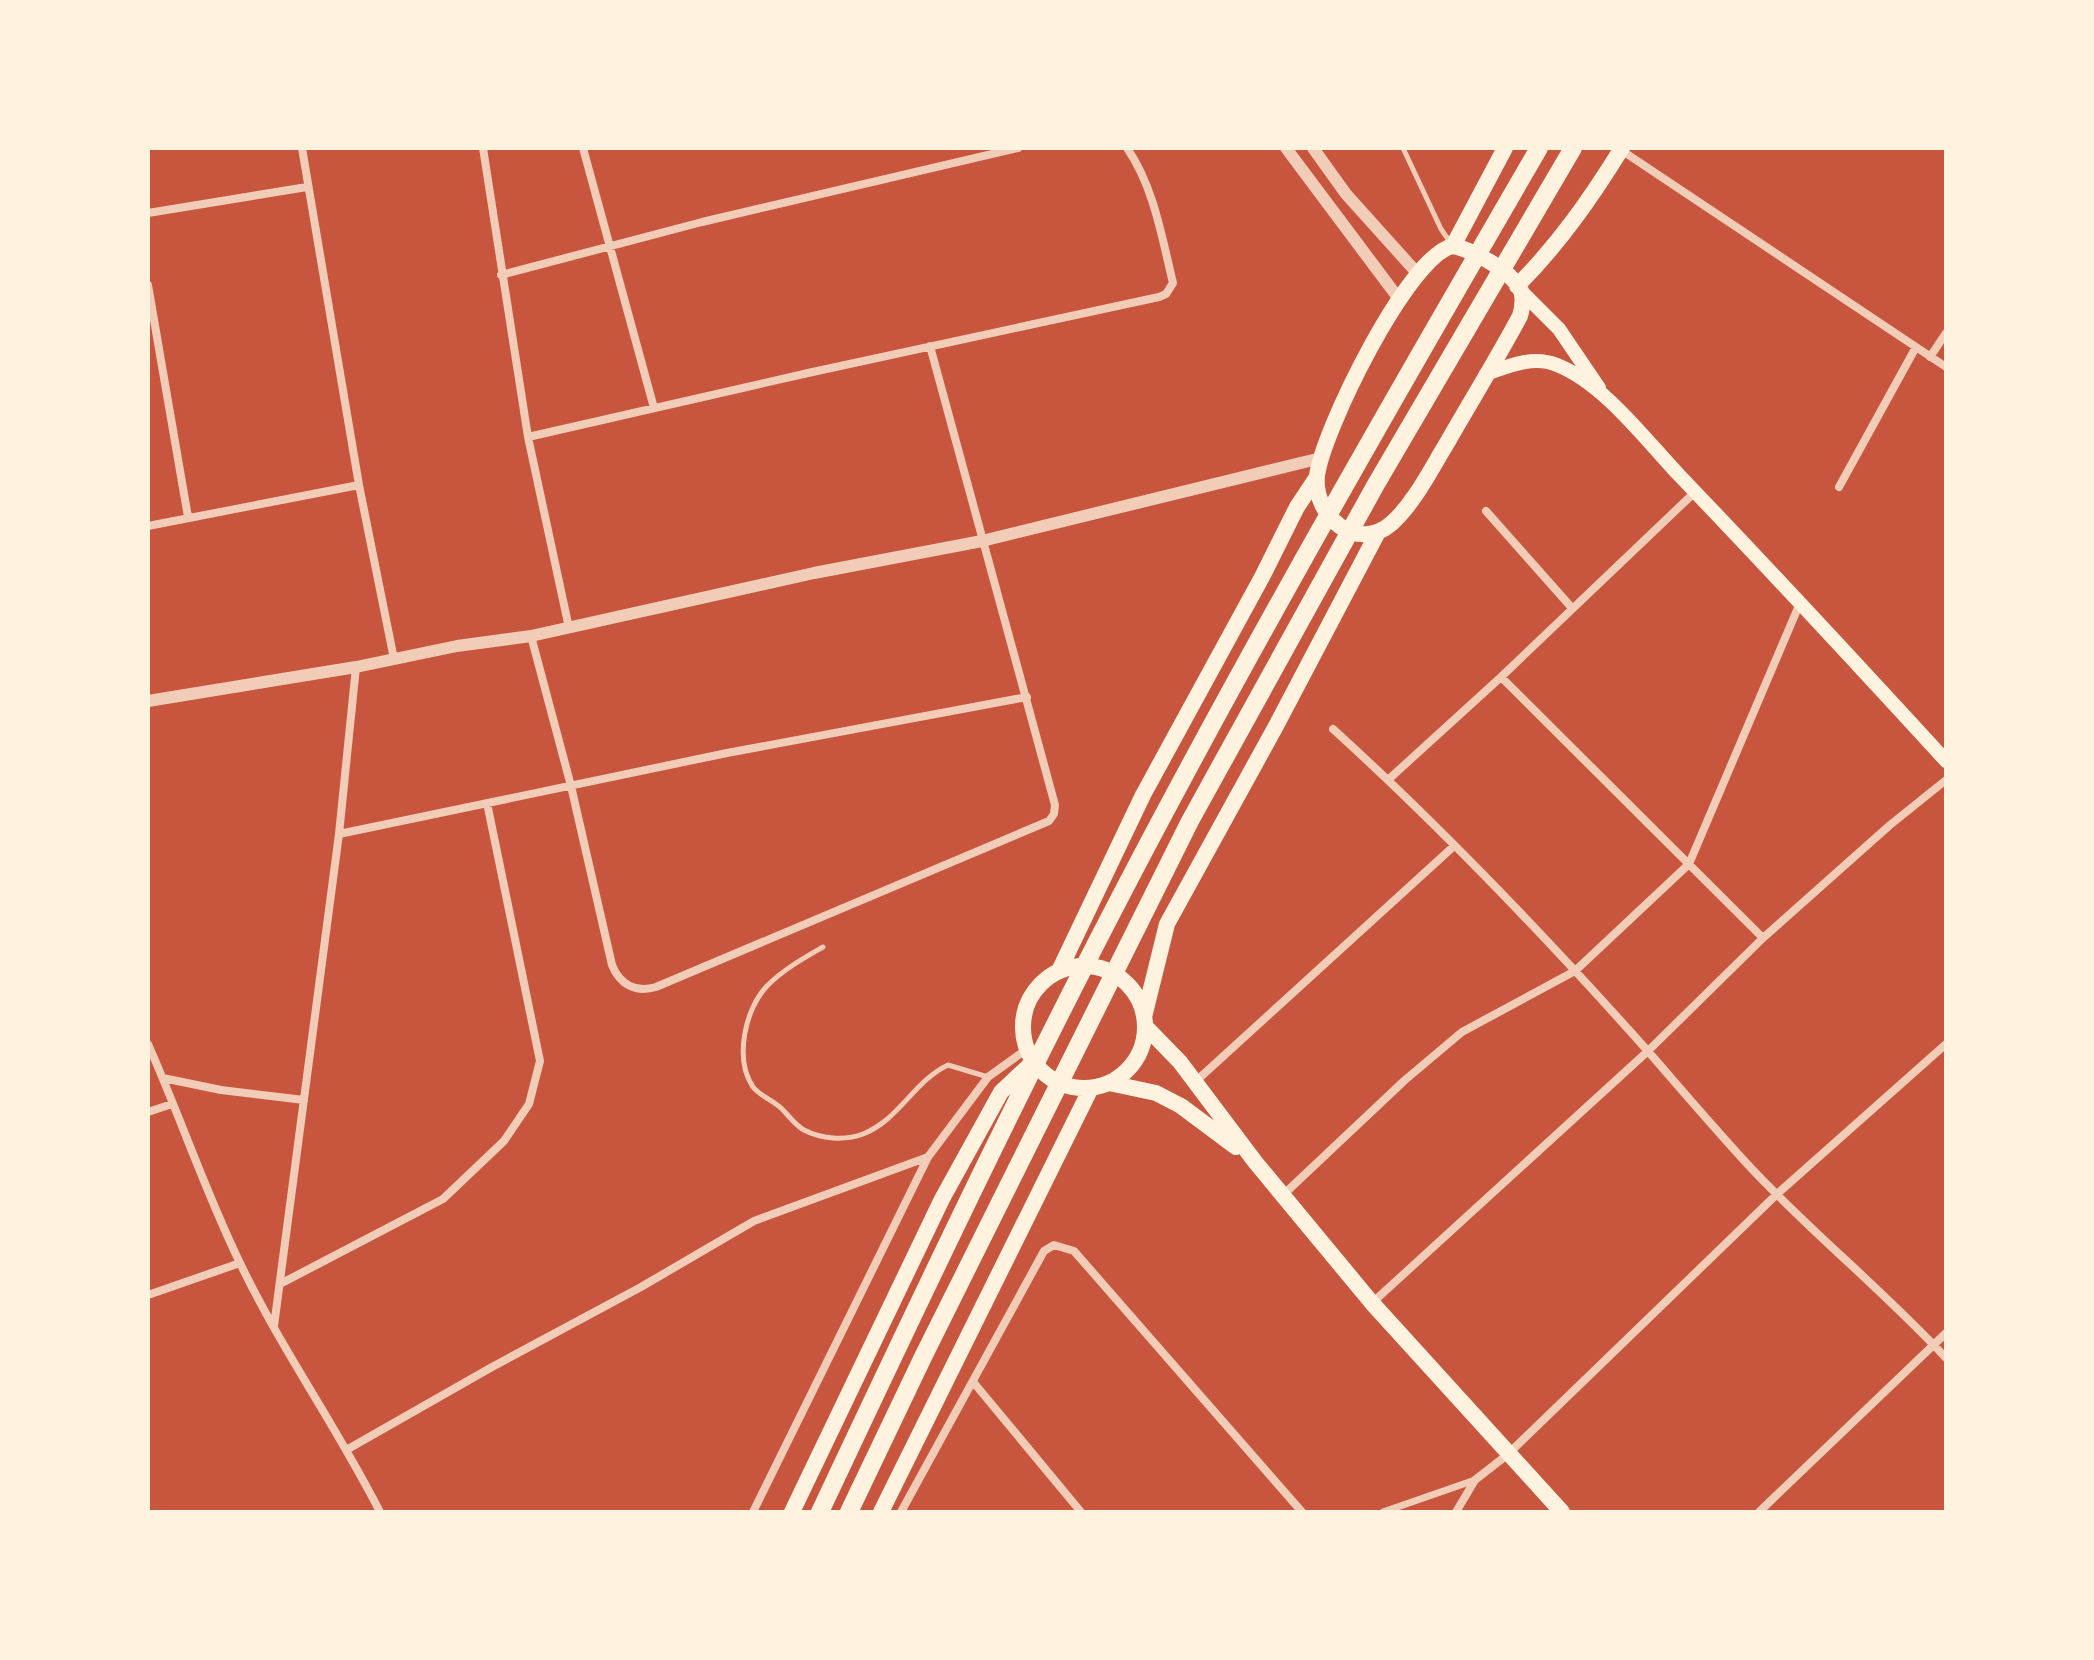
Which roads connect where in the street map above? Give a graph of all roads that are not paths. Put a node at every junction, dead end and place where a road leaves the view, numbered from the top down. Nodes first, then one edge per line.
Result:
1 (302, 148) edge
2 (483, 148) edge
3 (583, 148) edge
4 (1018, 148) edge
5 (1127, 148) edge
6 (1286, 148) edge
7 (1313, 148) edge
8 (1403, 148) edge
9 (1505, 148) edge
10 (1539, 148) edge
11 (1573, 148) edge
12 (1621, 149) edge
13 (307, 187) junction
14 (148, 213) edge
15 (611, 246) junction
16 (1453, 246) junction
17 (1418, 274) junction
18 (501, 275) junction
19 (148, 285) edge
20 (1519, 288) junction
21 (1399, 299) junction
22 (1946, 333) edge
23 (930, 346) junction
24 (1916, 347) junction
25 (1930, 357) junction
26 (1946, 367) edge
27 (1486, 374) junction
28 (1609, 401) junction
29 (654, 408) junction
30 (528, 437) junction
31 (1321, 458) junction
32 (1317, 477) junction
33 (359, 485) junction
34 (1839, 487) dead end
35 (1695, 492) junction
36 (1486, 511) dead end
37 (188, 517) junction
38 (148, 526) edge
39 (1378, 532) junction
40 (982, 541) junction
41 (1800, 602) junction
42 (1572, 608) junction
43 (569, 628) junction
44 (531, 636) junction
45 (394, 659) junction
46 (356, 667) junction
47 (1501, 677) junction
48 (1027, 697) junction
49 (148, 701) edge
50 (1333, 729) dead end
51 (1946, 761) edge
52 (1389, 779) junction
53 (1946, 780) edge
54 (571, 786) junction
55 (487, 803) junction
56 (339, 834) junction
57 (1454, 846) junction
58 (1689, 864) junction
59 (1763, 938) junction
60 (823, 947) dead end
61 (1059, 971) junction
62 (1575, 971) junction
63 (1144, 1022) junction
64 (148, 1044) edge
65 (1946, 1044) edge
66 (1648, 1051) junction
67 (1030, 1055) junction
68 (988, 1077) junction
69 (163, 1078) junction
70 (1195, 1082) junction
71 (1109, 1083) junction
72 (1091, 1088) junction
73 (304, 1100) junction
74 (172, 1104) junction
75 (148, 1112) edge
76 (928, 1157) junction
77 (1256, 1163) junction
78 (1283, 1195) junction
79 (1776, 1195) junction
80 (240, 1263) junction
81 (280, 1284) junction
82 (148, 1295) edge
83 (1372, 1303) junction
84 (274, 1326) junction
85 (1946, 1333) edge
86 (1934, 1345) junction
87 (1946, 1358) edge
88 (974, 1383) junction
89 (348, 1449) junction
90 (1507, 1455) junction
91 (1475, 1480) junction
92 (380, 1512) edge
93 (753, 1512) edge
94 (792, 1512) edge
95 (820, 1512) edge
96 (849, 1512) edge
97 (881, 1512) edge
98 (901, 1512) edge
99 (1081, 1512) edge
100 (1302, 1512) edge
101 (1383, 1512) edge
102 (1456, 1512) edge
103 (1562, 1512) edge
104 (1759, 1512) edge

1 - 13 street
2 - 18 street
3 - 15 street
4 - 15 street
5 - 23 street
6 - 21 street
7 - 17 street
8 - 16 lane
9 - 16 main road
10 - 95 highway
11 - 96 highway
12 - 20 main road
12 - 24 street
13 - 14 street
13 - 33 street
15 - 18 street
15 - 29 street
16 - 17 main road
16 - 20 main road
17 - 21 main road
18 - 30 street
19 - 37 street
20 - 27 main road
20 - 28 main road
21 - 31 main road
22 - 25 street
23 - 29 street
23 - 40 street
24 - 25 street
24 - 34 street
25 - 26 street
27 - 28 main road
27 - 39 main road
28 - 35 main road
29 - 30 street
30 - 43 street
31 - 32 main road
31 - 40 street
32 - 39 main road
32 - 61 main road
33 - 37 street
33 - 45 street
35 - 41 main road
35 - 42 street
36 - 42 street
37 - 38 street
39 - 63 main road
40 - 43 street
40 - 48 street
41 - 51 main road
41 - 58 street
42 - 47 street
43 - 44 street
44 - 45 street
44 - 54 street
45 - 46 street
46 - 49 street
46 - 56 street
47 - 52 street
47 - 58 street
48 - 54 street
48 - 54 street
50 - 52 street
52 - 57 street
53 - 59 street
54 - 55 street
55 - 56 street
55 - 81 street
56 - 73 street
57 - 62 street
57 - 70 street
58 - 59 street
58 - 62 street
59 - 66 street
60 - 68 lane
61 - 63 main road
61 - 67 main road
62 - 66 street
62 - 78 street
63 - 70 main road
63 - 71 main road
64 - 69 street
65 - 79 street
66 - 79 street
66 - 83 street
67 - 68 street
67 - 72 main road
67 - 94 main road
68 - 76 street
69 - 73 street
69 - 74 street
70 - 77 main road
71 - 72 main road
71 - 77 main road
72 - 97 main road
73 - 81 street
74 - 75 street
74 - 80 street
76 - 89 street
76 - 93 street
77 - 78 main road
78 - 83 main road
79 - 86 street
79 - 90 street
80 - 82 street
80 - 84 street
81 - 84 street
83 - 90 main road
84 - 89 street
85 - 86 street
86 - 87 street
86 - 104 street
88 - 98 street
88 - 99 street
88 - 100 street
89 - 92 street
90 - 91 street
90 - 103 main road
91 - 101 street
91 - 102 street

